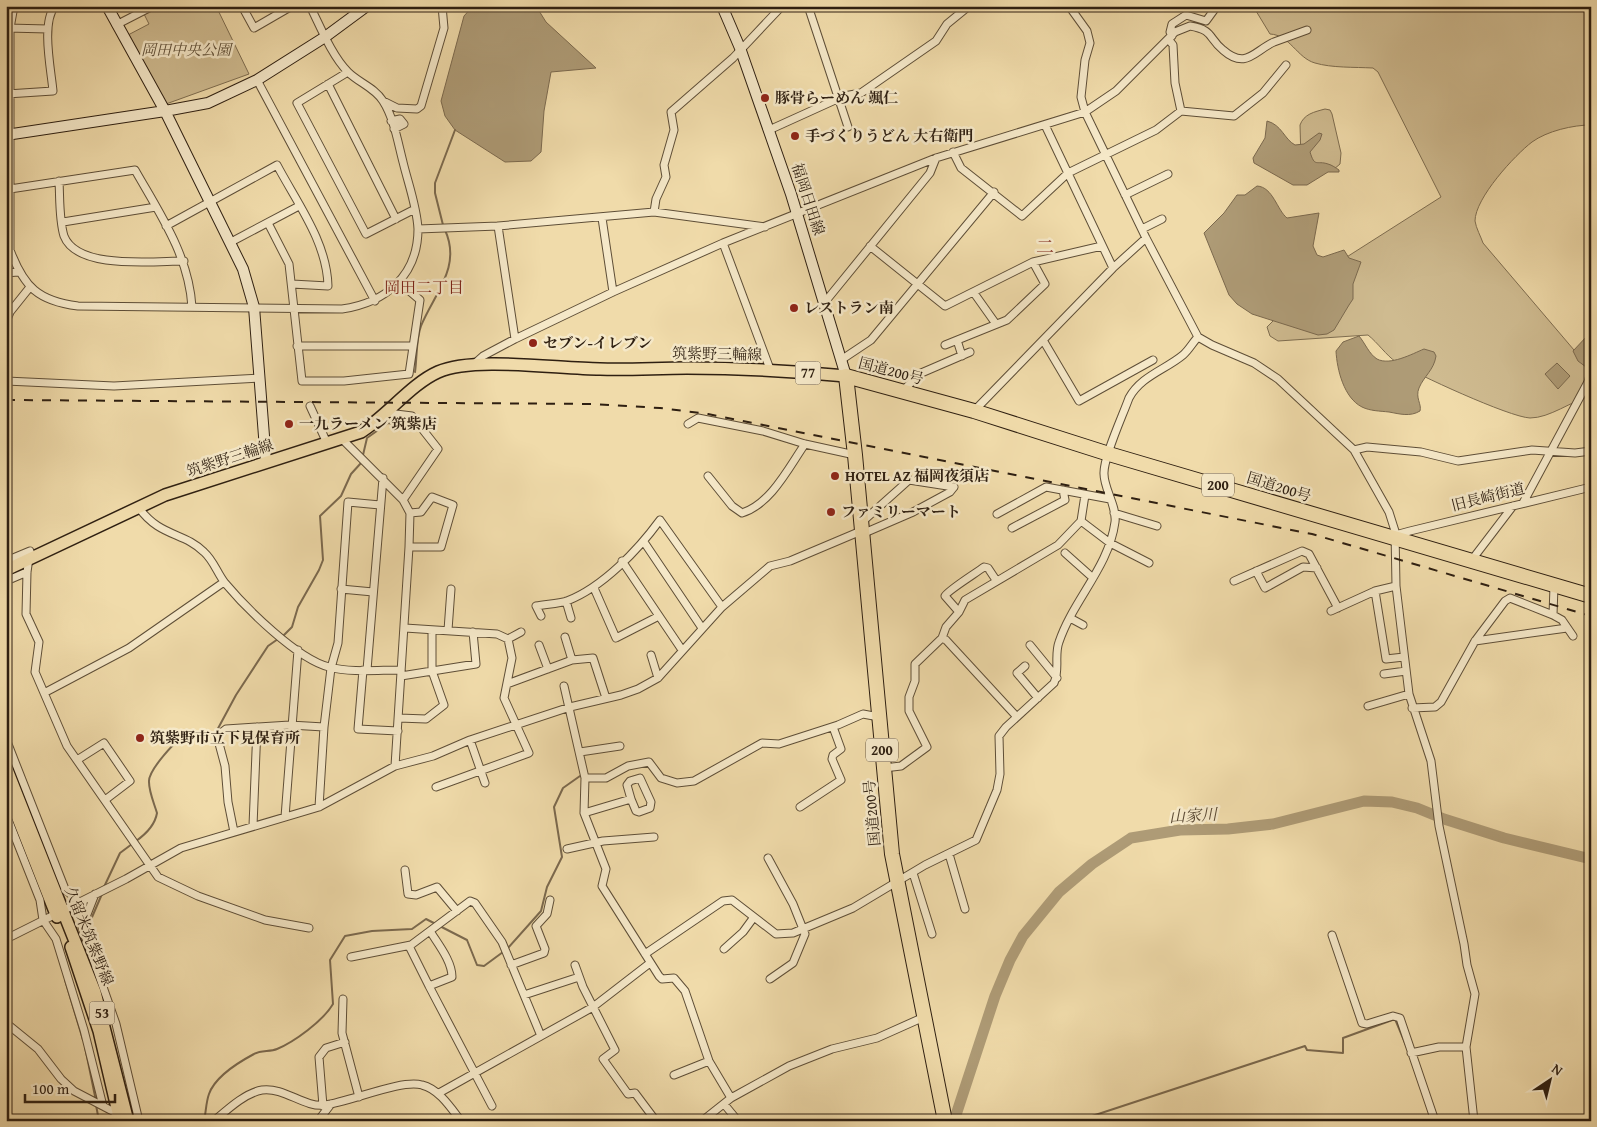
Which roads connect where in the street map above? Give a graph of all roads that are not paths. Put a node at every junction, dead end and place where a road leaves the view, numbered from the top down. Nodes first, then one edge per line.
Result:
1 (14, 6) edge
2 (55, 6) edge
3 (107, 6) edge
4 (153, 6) edge
5 (242, 6) edge
6 (292, 6) edge
7 (310, 6) edge
8 (366, 6) edge
9 (442, 6) edge
10 (722, 6) edge
11 (782, 6) edge
12 (808, 6) edge
13 (969, 6) edge
14 (1069, 6) edge
15 (1217, 6) edge
16 (283, 9) edge
17 (116, 25) junction
18 (8, 28) edge
19 (48, 29) junction
20 (1307, 30) dead end
21 (325, 37) junction
22 (1170, 38) junction
23 (740, 48) junction
24 (1286, 65) dead end
25 (348, 72) junction
26 (257, 80) junction
27 (328, 84) junction
28 (8, 94) edge
29 (840, 98) junction
30 (383, 101) junction
31 (165, 111) junction
32 (1182, 111) junction
33 (1085, 112) junction
34 (1044, 125) junction
35 (848, 127) dead end
36 (769, 130) junction
37 (8, 135) edge
38 (953, 152) junction
39 (1105, 154) junction
40 (936, 158) junction
41 (1068, 173) junction
42 (1168, 174) dead end
43 (59, 181) junction
44 (10, 189) junction
45 (994, 192) junction
46 (1125, 195) junction
47 (210, 201) junction
48 (299, 206) junction
49 (156, 207) junction
50 (415, 209) junction
51 (654, 212) junction
52 (797, 215) junction
53 (602, 218) junction
54 (396, 219) junction
55 (1162, 220) dead end
56 (63, 222) junction
57 (268, 223) junction
58 (166, 226) junction
59 (498, 226) junction
60 (765, 227) junction
61 (418, 229) junction
62 (1142, 229) junction
63 (1146, 238) junction
64 (231, 242) junction
65 (723, 243) junction
66 (870, 246) junction
67 (1102, 246) junction
68 (184, 261) junction
69 (1033, 262) junction
70 (1113, 268) junction
71 (18, 272) junction
72 (6, 273) edge
73 (399, 282) junction
74 (292, 284) junction
75 (918, 284) junction
76 (30, 287) junction
77 (613, 292) junction
78 (974, 292) junction
79 (375, 301) junction
80 (825, 302) junction
81 (192, 307) junction
82 (254, 307) junction
83 (295, 308) junction
84 (6, 322) edge
85 (996, 324) junction
86 (1198, 337) junction
87 (515, 339) junction
88 (957, 340) junction
89 (1043, 340) junction
90 (945, 345) dead end
91 (297, 346) junction
92 (413, 346) junction
93 (970, 352) dead end
94 (962, 356) junction
95 (841, 360) junction
96 (1153, 360) dead end
97 (472, 366) junction
98 (770, 369) junction
99 (1591, 372) edge
100 (409, 374) junction
101 (846, 376) junction
102 (259, 378) junction
103 (6, 381) edge
104 (1589, 383) edge
105 (418, 385) junction
106 (903, 391) junction
107 (310, 406) dead end
108 (974, 412) junction
109 (388, 413) junction
110 (688, 424) dead end
111 (342, 439) junction
112 (327, 443) junction
113 (805, 444) junction
114 (1354, 450) junction
115 (1591, 451) edge
116 (1549, 452) junction
117 (1109, 454) junction
118 (855, 455) junction
119 (266, 462) junction
120 (708, 476) dead end
121 (383, 478) junction
122 (1591, 487) edge
123 (1063, 490) junction
124 (1085, 495) junction
125 (1110, 499) junction
126 (403, 500) junction
127 (1523, 503) junction
128 (380, 505) junction
129 (1513, 506) junction
130 (139, 508) junction
131 (410, 513) junction
132 (1114, 513) junction
133 (998, 514) dead end
134 (1081, 521) junction
135 (1157, 526) dead end
136 (1012, 528) dead end
137 (861, 530) junction
138 (1394, 538) junction
139 (644, 542) junction
140 (1110, 543) junction
141 (409, 546) junction
142 (1065, 553) dead end
143 (6, 561) edge
144 (622, 561) junction
145 (1471, 561) junction
146 (1149, 563) dead end
147 (28, 566) junction
148 (1317, 568) junction
149 (6, 570) edge
150 (1256, 571) junction
151 (1093, 578) junction
152 (996, 580) junction
153 (6, 581) edge
154 (1234, 581) dead end
155 (224, 582) junction
156 (1396, 586) junction
157 (1554, 586) junction
158 (340, 588) junction
159 (594, 588) junction
160 (451, 589) dead end
161 (1375, 591) junction
162 (373, 592) junction
163 (1591, 596) edge
164 (566, 601) junction
165 (722, 607) junction
166 (959, 612) junction
167 (1553, 615) junction
168 (541, 616) dead end
169 (659, 616) junction
170 (571, 618) dead end
171 (1070, 618) junction
172 (1083, 625) dead end
173 (405, 628) junction
174 (702, 628) junction
175 (1567, 628) junction
176 (432, 630) junction
177 (448, 630) junction
178 (473, 632) junction
179 (521, 632) dead end
180 (1573, 636) dead end
181 (565, 637) dead end
182 (942, 638) junction
183 (508, 639) junction
184 (1475, 641) junction
185 (539, 645) dead end
186 (1030, 645) dead end
187 (298, 650) junction
188 (682, 650) junction
189 (651, 655) dead end
190 (1404, 657) junction
191 (572, 660) junction
192 (1025, 666) dead end
193 (331, 668) junction
194 (548, 669) junction
195 (365, 670) junction
196 (432, 671) junction
197 (1406, 672) junction
198 (401, 673) junction
199 (1384, 674) dead end
200 (658, 678) junction
201 (1057, 678) junction
202 (506, 684) junction
203 (564, 686) dead end
204 (44, 693) junction
205 (1409, 694) junction
206 (606, 698) junction
207 (1038, 698) junction
208 (1368, 706) dead end
209 (570, 707) junction
210 (1412, 708) junction
211 (878, 717) junction
212 (1016, 717) junction
213 (399, 718) junction
214 (290, 725) junction
215 (517, 726) junction
216 (257, 727) junction
217 (324, 727) junction
218 (833, 727) junction
219 (398, 731) junction
220 (6, 739) edge
221 (470, 740) junction
222 (620, 746) dead end
223 (580, 752) junction
224 (77, 760) junction
225 (394, 766) junction
226 (6, 767) edge
227 (884, 768) junction
228 (481, 770) junction
229 (585, 778) junction
230 (485, 783) dead end
231 (436, 787) dead end
232 (6, 788) edge
233 (631, 799) junction
234 (105, 800) junction
235 (319, 807) junction
236 (800, 807) dead end
237 (584, 813) junction
238 (6, 814) edge
239 (285, 817) junction
240 (253, 826) junction
241 (234, 832) junction
242 (654, 837) dead end
243 (595, 844) junction
244 (567, 849) dead end
245 (949, 854) junction
246 (768, 858) dead end
247 (151, 865) junction
248 (405, 870) dead end
249 (913, 873) junction
250 (897, 883) junction
251 (95, 894) junction
252 (550, 900) dead end
253 (79, 902) junction
254 (965, 909) dead end
255 (457, 911) junction
256 (59, 912) junction
257 (754, 917) junction
258 (44, 920) junction
259 (309, 928) dead end
260 (804, 929) junction
261 (430, 931) junction
262 (932, 934) dead end
263 (1332, 935) dead end
264 (6, 939) edge
265 (409, 946) junction
266 (724, 949) dead end
267 (645, 954) junction
268 (351, 957) dead end
269 (650, 963) junction
270 (512, 965) junction
271 (576, 965) dead end
272 (579, 977) junction
273 (770, 979) dead end
274 (429, 986) junction
275 (524, 996) junction
276 (343, 999) dead end
277 (593, 1007) junction
278 (924, 1017) junction
279 (6, 1022) edge
280 (540, 1036) junction
281 (345, 1042) junction
282 (1466, 1047) junction
283 (1411, 1053) junction
284 (710, 1061) junction
285 (474, 1072) junction
286 (674, 1075) dead end
287 (439, 1094) junction
288 (359, 1097) junction
289 (731, 1098) junction
290 (331, 1104) junction
291 (724, 1104) junction
292 (104, 1106) junction
293 (323, 1106) junction
294 (492, 1106) dead end
295 (122, 1119) edge
296 (138, 1121) edge
297 (214, 1121) edge
298 (318, 1121) edge
299 (461, 1121) edge
300 (656, 1121) edge
301 (702, 1121) edge
302 (738, 1121) edge
303 (945, 1121) edge
304 (1435, 1121) edge
305 (1474, 1121) edge

1 - 18 street
2 - 19 street
3 - 17 street
4 - 17 street
5 - 16 street
6 - 16 street
7 - 21 street
8 - 21 street
9 - 30 street
10 - 23 street, 福岡日田線
11 - 23 street
12 - 29 street
13 - 29 street
14 - 33 street
15 - 22 street
17 - 31 street
18 - 19 street
18 - 28 street
19 - 28 street
20 - 22 street
21 - 25 street
21 - 26 street
22 - 32 street
22 - 33 street
23 - 36 street, 福岡日田線
23 - 51 street
24 - 32 street
25 - 27 street
25 - 30 street
26 - 31 street
26 - 79 street
27 - 54 street
27 - 54 street
28 - 37 street
29 - 35 street
29 - 36 street
30 - 50 street
31 - 37 street
31 - 47 street
32 - 39 street
33 - 34 street
33 - 39 street
34 - 38 street
34 - 41 street
36 - 52 street, 福岡日田線
37 - 44 street
38 - 40 street
38 - 45 street
39 - 41 street
39 - 46 street
40 - 52 street
40 - 66 street
41 - 45 street
41 - 67 street
42 - 46 street
43 - 44 street
43 - 49 street
43 - 56 street
44 - 71 street
45 - 75 street
46 - 62 street
47 - 48 street
47 - 58 street
47 - 64 street
48 - 57 street
48 - 74 street
49 - 56 street
49 - 58 street
50 - 54 street
50 - 61 street
51 - 53 street
51 - 60 street
52 - 60 street
52 - 80 street, 福岡日田線
53 - 59 street
53 - 77 street
55 - 62 street
56 - 68 street
57 - 64 street
57 - 74 street
58 - 68 street
59 - 61 street
59 - 87 street
60 - 65 street
61 - 73 street
62 - 63 street
63 - 70 street
63 - 86 street
64 - 82 street
65 - 77 street
65 - 98 street
66 - 75 street
66 - 80 street
67 - 69 street
67 - 70 street
68 - 81 street
69 - 78 street
69 - 85 street
70 - 89 street
71 - 72 street
71 - 76 street
73 - 79 street
73 - 92 street
74 - 83 street
75 - 78 street
75 - 95 street
76 - 81 street
76 - 84 street
77 - 87 street
78 - 85 street
79 - 83 street
80 - 95 street, 福岡日田線
81 - 82 street
82 - 83 street
82 - 102 street
83 - 91 street
85 - 88 street
86 - 114 street
86 - 117 street
87 - 97 street
88 - 90 street
88 - 94 street
89 - 96 street
89 - 108 street
91 - 92 street
91 - 100 street
92 - 100 street
93 - 94 street
94 - 106 street
95 - 101 street, 福岡日田線
97 - 98 main road, 筑紫野三輪線 / 77
97 - 105 main road, 筑紫野三輪線 / 77
98 - 101 main road, 筑紫野三輪線 / 77
99 - 104 street
100 - 105 street
101 - 106 highway, 国道200号 / 200
101 - 118 highway, 国道200号 / 200
102 - 103 street
102 - 119 street
104 - 116 street
105 - 109 main road, 筑紫野三輪線 / 77
106 - 108 highway, 国道200号 / 200
107 - 112 street
108 - 117 highway, 国道200号 / 200
109 - 111 main road, 筑紫野三輪線 / 77
109 - 126 street
110 - 113 street
111 - 112 main road, 筑紫野三輪線 / 77
111 - 121 street
112 - 119 main road, 筑紫野三輪線 / 77
113 - 118 street
113 - 120 street
114 - 116 street
114 - 138 street
115 - 116 street
116 - 127 street
117 - 125 street
117 - 138 highway, 国道200号 / 200
118 - 137 highway, 国道200号 / 200
119 - 130 main road, 筑紫野三輪線 / 77
121 - 126 street
121 - 128 street
122 - 127 street, 旧長崎街道
123 - 124 street
123 - 133 street
123 - 136 street
124 - 125 street
124 - 134 street
125 - 132 street
126 - 131 street
127 - 129 street, 旧長崎街道
128 - 158 street
128 - 162 street
129 - 138 street, 旧長崎街道
129 - 145 street
130 - 147 main road, 筑紫野三輪線 / 77
130 - 155 street
131 - 141 street
131 - 141 street
132 - 135 street
132 - 140 street
134 - 140 street
134 - 152 street
137 - 137 street
137 - 165 street
137 - 211 highway, 国道200号 / 200
138 - 145 highway, 国道200号 / 200
138 - 156 street
139 - 144 street
139 - 165 street
139 - 174 street
140 - 146 street
140 - 151 street
141 - 173 street
142 - 151 street
143 - 147 street
144 - 159 street
144 - 169 street
145 - 157 highway, 国道200号 / 200
147 - 149 main road, 筑紫野三輪線 / 77
147 - 153 street
147 - 204 street
148 - 150 street
148 - 150 street
148 - 161 street
150 - 154 street
151 - 171 street
152 - 166 street
152 - 166 street
155 - 187 street
155 - 204 street
156 - 161 street
156 - 190 street
157 - 163 highway, 国道200号 / 200
157 - 167 street
158 - 162 street
158 - 193 street
159 - 164 street
159 - 169 street
160 - 177 street
161 - 190 street
162 - 195 street
164 - 168 street
164 - 170 street
165 - 174 street
166 - 182 street
167 - 175 street
167 - 184 street
169 - 188 street
171 - 172 street
171 - 201 street
173 - 176 street
173 - 198 street
174 - 188 street
175 - 180 street
175 - 184 street
176 - 177 street
176 - 196 street
177 - 178 street
178 - 183 street
178 - 196 street
179 - 183 street
181 - 191 street
182 - 212 street
182 - 227 street
183 - 202 street
184 - 210 street
185 - 194 street
186 - 201 street
187 - 193 street
187 - 214 street
188 - 200 street
189 - 200 street
190 - 197 street
191 - 194 street
191 - 206 street
192 - 207 street
193 - 195 street
193 - 217 street
194 - 202 street
195 - 198 street
195 - 219 street
196 - 198 street
196 - 213 street
197 - 199 street
197 - 205 street
198 - 213 street
200 - 206 street
201 - 207 street
202 - 215 street
203 - 209 street
204 - 224 street
205 - 208 street
205 - 210 street
206 - 209 street
207 - 212 street
209 - 215 street
209 - 223 street
210 - 282 street
211 - 218 street
211 - 227 highway, 国道200号 / 200
212 - 245 street
213 - 219 street
214 - 216 street
214 - 217 street
214 - 239 street
215 - 221 street
215 - 228 street
216 - 240 street
216 - 241 street
217 - 235 street
218 - 229 street
218 - 236 street
219 - 225 street
220 - 253 street
221 - 225 street
221 - 228 street
222 - 223 street
223 - 229 street
224 - 234 street
224 - 234 street
225 - 235 street
226 - 256 main road, 久留米筑紫野線 / 53
227 - 250 highway, 国道200号 / 200
228 - 230 street
228 - 231 street
229 - 237 street
232 - 256 main road, 久留米筑紫野線 / 53
233 - 233 street
233 - 237 street
234 - 247 street
235 - 239 street
237 - 243 street
238 - 258 street
239 - 240 street
240 - 241 street
241 - 247 street
242 - 243 street
243 - 244 street
243 - 267 street
245 - 249 street
245 - 254 street
246 - 260 street
247 - 251 street
247 - 259 street
248 - 255 street
249 - 250 street
249 - 262 street
250 - 260 street
250 - 278 highway, 国道200号 / 200
251 - 253 street
251 - 296 street
252 - 270 street
253 - 256 street
255 - 261 street
255 - 270 street
256 - 258 street
256 - 295 main road, 久留米筑紫野線 / 53
257 - 260 street
257 - 266 street
257 - 267 street
258 - 264 street
258 - 292 street
260 - 273 street
261 - 265 street
261 - 274 street
263 - 283 street
265 - 268 street
265 - 274 street
267 - 269 street
269 - 277 street
269 - 284 street
270 - 275 street
271 - 272 street
272 - 275 street
272 - 277 street
274 - 285 street
275 - 280 street
276 - 281 street
277 - 280 street
277 - 300 street
278 - 289 street
278 - 303 highway, 国道200号 / 200
279 - 292 street
280 - 285 street
281 - 288 street
281 - 293 street
282 - 283 street
282 - 305 street
283 - 304 street
284 - 286 street
284 - 289 street
285 - 287 street
285 - 294 street
287 - 288 street
287 - 299 street
288 - 290 street
289 - 291 street
290 - 293 street
290 - 298 street
291 - 301 street
291 - 302 street
292 - 295 street
293 - 297 street

